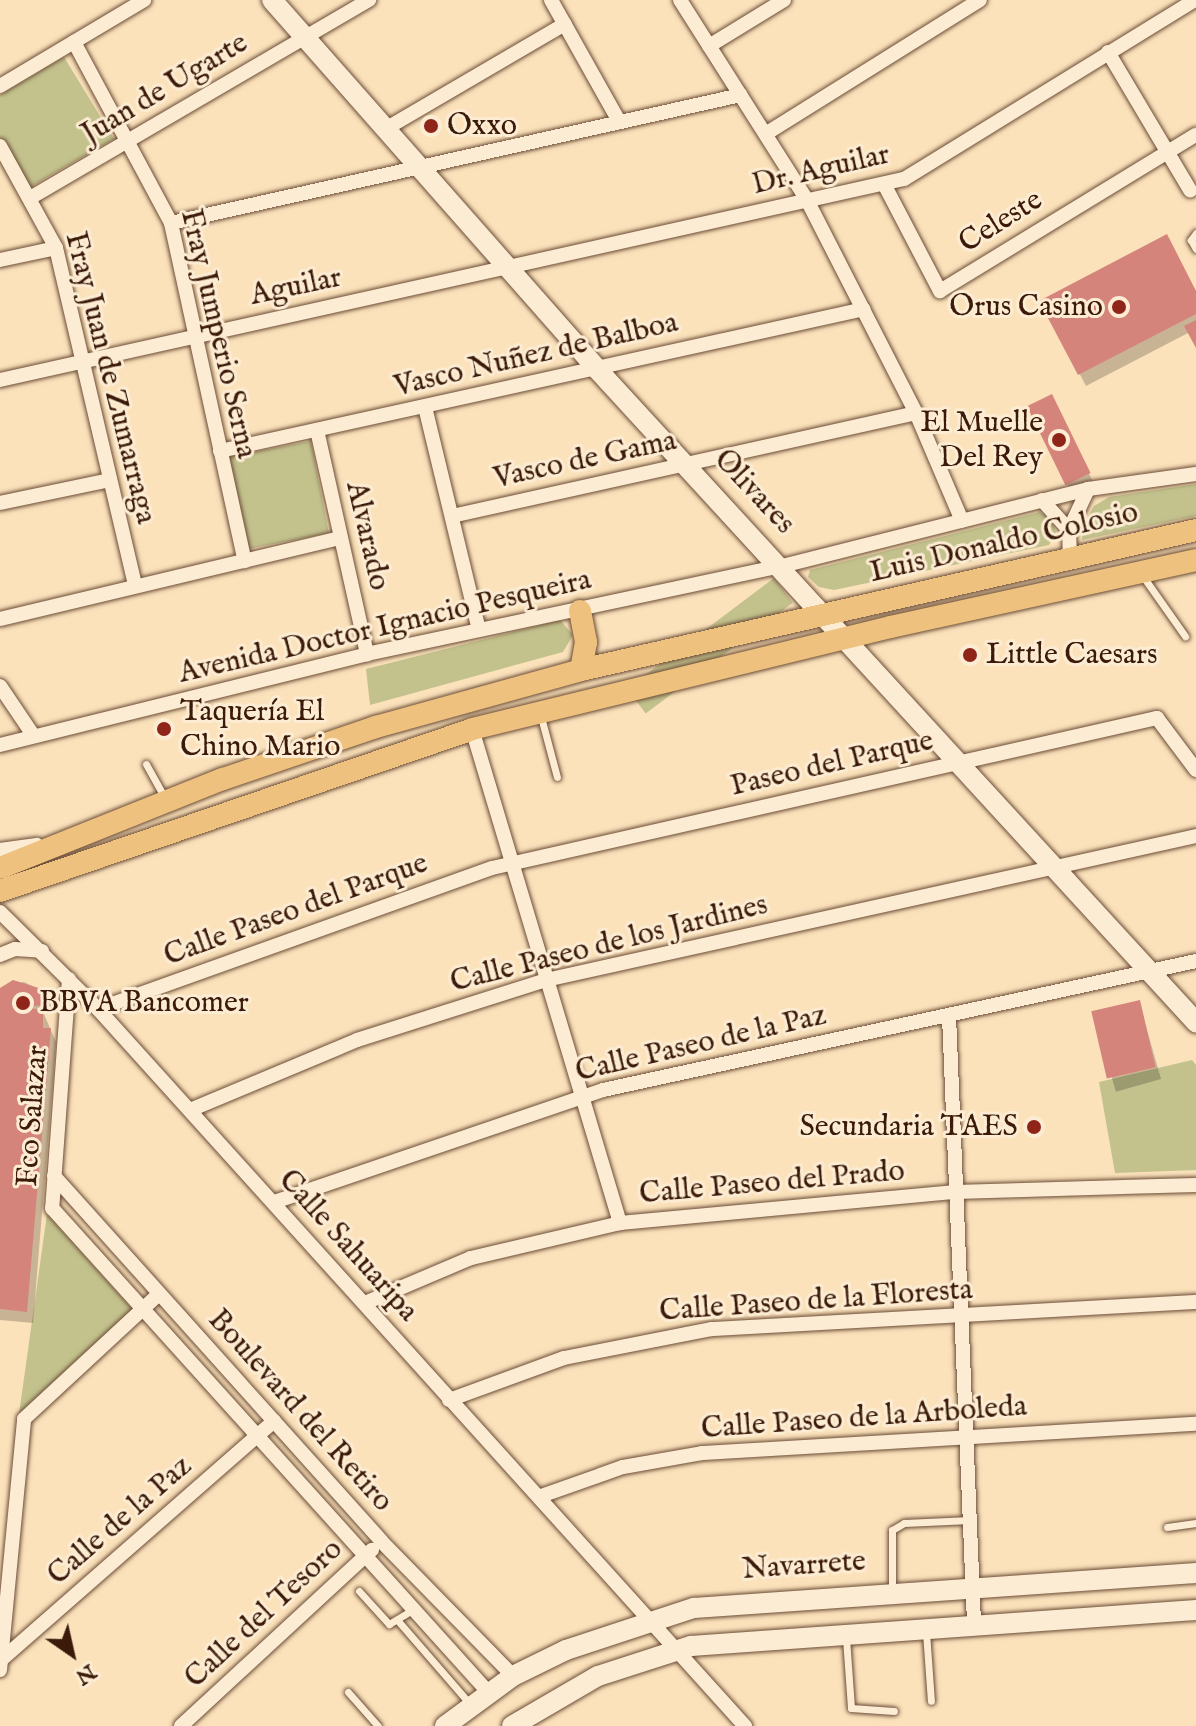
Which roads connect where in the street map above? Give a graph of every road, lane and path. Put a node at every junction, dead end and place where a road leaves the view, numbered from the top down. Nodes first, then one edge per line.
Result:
1 (144, 0) edge
2 (272, 0) edge
3 (369, 0) edge
4 (551, 0) edge
5 (680, 0) edge
6 (784, 0) edge
7 (948, 0) edge
8 (980, 0) edge
9 (1195, 0) edge
10 (957, 15) junction
11 (565, 24) junction
12 (305, 35) junction
13 (74, 42) junction
14 (709, 46) junction
15 (1108, 52) junction
16 (0, 86) edge
17 (741, 95) junction
18 (619, 121) junction
19 (387, 128) junction
20 (767, 133) junction
21 (1196, 135) edge
22 (130, 142) junction
23 (0, 146) edge
24 (1167, 150) junction
25 (418, 165) junction
26 (884, 184) junction
27 (1190, 190) dead end
28 (30, 198) junction
29 (807, 200) junction
30 (171, 223) junction
31 (1196, 233) edge
32 (56, 248) junction
33 (1196, 249) edge
34 (0, 260) edge
35 (510, 269) junction
36 (864, 309) junction
37 (194, 335) junction
38 (82, 362) junction
39 (596, 368) junction
40 (0, 380) edge
41 (425, 407) junction
42 (916, 413) junction
43 (317, 430) junction
44 (220, 451) junction
45 (687, 465) junction
46 (1196, 474) edge
47 (110, 480) junction
48 (1088, 489) junction
49 (1042, 500) junction
50 (0, 503) edge
51 (452, 516) junction
52 (962, 521) junction
53 (1069, 530) junction
54 (1196, 530) edge
55 (340, 538) junction
56 (1070, 558) junction
57 (1196, 560) edge
58 (245, 561) junction
59 (782, 566) junction
60 (1140, 572) junction
61 (135, 586) junction
62 (894, 599) junction
63 (580, 611) junction
64 (825, 614) junction
65 (0, 619) edge
66 (891, 627) junction
67 (479, 630) junction
68 (1185, 636) dead end
69 (846, 638) junction
70 (367, 654) junction
71 (581, 670) junction
72 (0, 686) edge
73 (539, 712) junction
74 (472, 729) junction
75 (33, 735) junction
76 (0, 745) edge
77 (961, 762) junction
78 (146, 764) dead end
79 (1196, 770) edge
80 (557, 777) dead end
81 (166, 801) junction
82 (81, 835) junction
83 (1196, 836) edge
84 (0, 850) edge
85 (512, 863) junction
86 (1052, 865) junction
87 (0, 868) edge
88 (0, 891) edge
89 (0, 912) edge
90 (42, 951) junction
91 (0, 955) edge
92 (1196, 961) edge
93 (1150, 971) junction
94 (69, 979) junction
95 (546, 980) junction
96 (98, 1009) junction
97 (949, 1016) junction
98 (1196, 1022) edge
99 (580, 1097) junction
100 (190, 1110) junction
101 (54, 1176) junction
102 (1196, 1185) edge
103 (956, 1192) junction
104 (274, 1202) junction
105 (53, 1209) joint
106 (620, 1223) junction
107 (159, 1294) junction
108 (1196, 1302) edge
109 (365, 1303) junction
110 (143, 1309) junction
111 (961, 1316) junction
112 (449, 1400) junction
113 (274, 1421) junction
114 (1196, 1424) edge
115 (257, 1436) junction
116 (966, 1436) junction
117 (541, 1496) junction
118 (970, 1520) junction
119 (1196, 1523) edge
120 (1167, 1527) dead end
121 (381, 1541) junction
122 (365, 1555) junction
123 (1196, 1573) edge
124 (973, 1585) junction
125 (892, 1590) junction
126 (359, 1591) dead end
127 (414, 1609) junction
128 (1196, 1610) edge
129 (652, 1619) junction
130 (399, 1622) junction
131 (974, 1622) junction
132 (926, 1626) junction
133 (846, 1631) junction
134 (677, 1649) junction
135 (1, 1660) edge
136 (0, 1670) edge
137 (513, 1676) junction
138 (348, 1692) dead end
139 (489, 1693) junction
140 (931, 1701) dead end
141 (471, 1705) junction
142 (894, 1711) dead end
143 (525, 1723) edge
144 (181, 1726) edge
145 (378, 1726) edge
146 (445, 1726) edge
147 (745, 1726) edge

1 - 13 street
2 - 12 main road, Olivares
3 - 12 street, Juan de Ugarte
4 - 11 street
5 - 14 street
6 - 14 street
7 - 10 street
8 - 10 street
9 - 15 street, Dr. Aguilar
10 - 20 street
11 - 18 street
11 - 19 street
12 - 19 main road, Olivares
12 - 22 street, Juan de Ugarte
13 - 16 street
13 - 22 street, Fray Jumperio Serna
14 - 17 street
15 - 24 street
15 - 26 street, Dr. Aguilar
17 - 18 street
17 - 20 street
18 - 25 street
19 - 25 main road, Olivares
20 - 29 street
21 - 24 street, Celeste
22 - 28 street, Juan de Ugarte
22 - 30 street, Fray Jumperio Serna
23 - 28 street, Fray Juan de Zumarraga
24 - 26 street, Celeste
24 - 27 street
25 - 30 street
25 - 35 main road, Olivares
26 - 29 street, Dr. Aguilar
28 - 32 street, Fray Juan de Zumarraga
29 - 35 street, Dr. Aguilar
29 - 36 street
30 - 37 street, Fray Jumperio Serna
31 - 33 lane
32 - 34 street
32 - 38 street, Fray Juan de Zumarraga
35 - 37 street, Aguilar
35 - 39 main road, Olivares
36 - 39 street, Vasco Nuñez de Balboa
36 - 42 street
37 - 38 street, Aguilar
37 - 44 street, Fray Jumperio Serna
38 - 40 street, Aguilar
38 - 47 street, Fray Juan de Zumarraga
39 - 41 street, Vasco Nuñez de Balboa
39 - 45 main road, Olivares
41 - 43 street, Vasco Nuñez de Balboa
41 - 51 street
42 - 45 street, Vasco de Gama
42 - 52 street
43 - 44 street, Vasco Nuñez de Balboa
43 - 55 street, Alvarado
44 - 58 street, Fray Jumperio Serna
45 - 51 street, Vasco de Gama
45 - 59 main road, Olivares
46 - 48 street, Avenida Doctor Ignacio Pesqueira
47 - 50 street
47 - 61 street, Fray Juan de Zumarraga
48 - 49 street, Avenida Doctor Ignacio Pesqueira
48 - 53 street
49 - 52 street, Avenida Doctor Ignacio Pesqueira
49 - 53 street
51 - 67 street
52 - 59 street, Avenida Doctor Ignacio Pesqueira
53 - 56 street
54 - 56 main road, Luis Donaldo Colosio
55 - 58 street
55 - 70 street, Alvarado
56 - 62 main road, Luis Donaldo Colosio
57 - 60 main road, Luis Donaldo Colosio
58 - 61 street
59 - 63 street, Avenida Doctor Ignacio Pesqueira
59 - 64 main road, Olivares
60 - 66 main road, Luis Donaldo Colosio
60 - 68 lane
61 - 65 street
62 - 64 main road, Luis Donaldo Colosio
62 - 66 main road
63 - 67 street, Avenida Doctor Ignacio Pesqueira
63 - 71 main road
64 - 69 main road, Olivares
64 - 71 main road, Luis Donaldo Colosio
66 - 69 main road, Luis Donaldo Colosio
67 - 70 street, Avenida Doctor Ignacio Pesqueira
69 - 73 main road, Luis Donaldo Colosio
69 - 77 main road, Olivares
70 - 75 street, Avenida Doctor Ignacio Pesqueira
71 - 81 main road, Luis Donaldo Colosio
72 - 75 street
73 - 74 main road, Luis Donaldo Colosio
73 - 80 lane
74 - 85 street
74 - 88 main road, Luis Donaldo Colosio
75 - 76 street, Avenida Doctor Ignacio Pesqueira
77 - 79 street, Paseo del Parque
77 - 85 street, Paseo del Parque
77 - 86 main road, Olivares
78 - 81 lane
81 - 82 main road, Luis Donaldo Colosio
82 - 84 street
82 - 87 main road, Luis Donaldo Colosio
83 - 86 street, Calle Paseo de los Jardines
85 - 95 street
85 - 96 street, Calle Paseo del Parque
86 - 93 main road, Olivares
86 - 95 street, Calle Paseo de los Jardines
89 - 90 street, Calle Sahuaripa
90 - 91 street
90 - 94 street, Calle Sahuaripa
92 - 93 street, Calle Paseo de la Paz
93 - 97 street, Calle Paseo de la Paz
93 - 98 main road, Olivares
94 - 96 street, Calle Sahuaripa
94 - 101 street, Fco Salazar
95 - 99 street
95 - 100 street, Calle Paseo de los Jardines
96 - 100 street, Calle Sahuaripa
97 - 99 street, Calle Paseo de la Paz
97 - 103 street
99 - 104 street, Calle Paseo de la Paz
99 - 106 street
100 - 104 street, Calle Sahuaripa
101 - 105 street, Fco Salazar
101 - 107 street, Boulevard del Retiro
102 - 103 street, Calle Paseo del Prado
103 - 106 street, Calle Paseo del Prado
103 - 111 street
104 - 109 street, Calle Sahuaripa
105 - 110 street, Boulevard del Retiro
106 - 109 street, Calle Paseo del Prado
107 - 110 street
107 - 113 street, Boulevard del Retiro
108 - 111 street, Calle Paseo de la Floresta
109 - 112 street, Calle Sahuaripa
110 - 115 street, Boulevard del Retiro
110 - 135 street
111 - 112 street, Calle Paseo de la Floresta
111 - 116 street
112 - 117 street, Calle Sahuaripa
113 - 115 street, Calle de la Paz
113 - 121 street, Boulevard del Retiro
114 - 116 street, Calle Paseo de la Arboleda
115 - 122 street, Boulevard del Retiro
115 - 135 street, Calle de la Paz
116 - 117 street, Calle Paseo de la Arboleda
116 - 118 street
117 - 129 street, Calle Sahuaripa
118 - 124 street
118 - 125 lane
119 - 120 lane
121 - 122 street, Calle del Tesoro
121 - 137 street, Boulevard del Retiro
122 - 127 street, Boulevard del Retiro
122 - 144 street, Calle del Tesoro
123 - 124 main road, Navarrete
124 - 125 main road, Navarrete
124 - 131 street
125 - 129 main road, Navarrete
126 - 130 lane
127 - 130 lane
127 - 139 street, Boulevard del Retiro
128 - 131 main road
129 - 134 street, Calle Sahuaripa
129 - 137 main road, Navarrete
130 - 141 lane
131 - 132 main road
132 - 133 main road
132 - 140 lane
133 - 134 main road
133 - 142 lane
134 - 143 main road
134 - 147 street, Calle Sahuaripa
135 - 136 street
137 - 139 main road, Navarrete
138 - 145 lane
139 - 141 main road, Navarrete
141 - 146 main road, Navarrete

